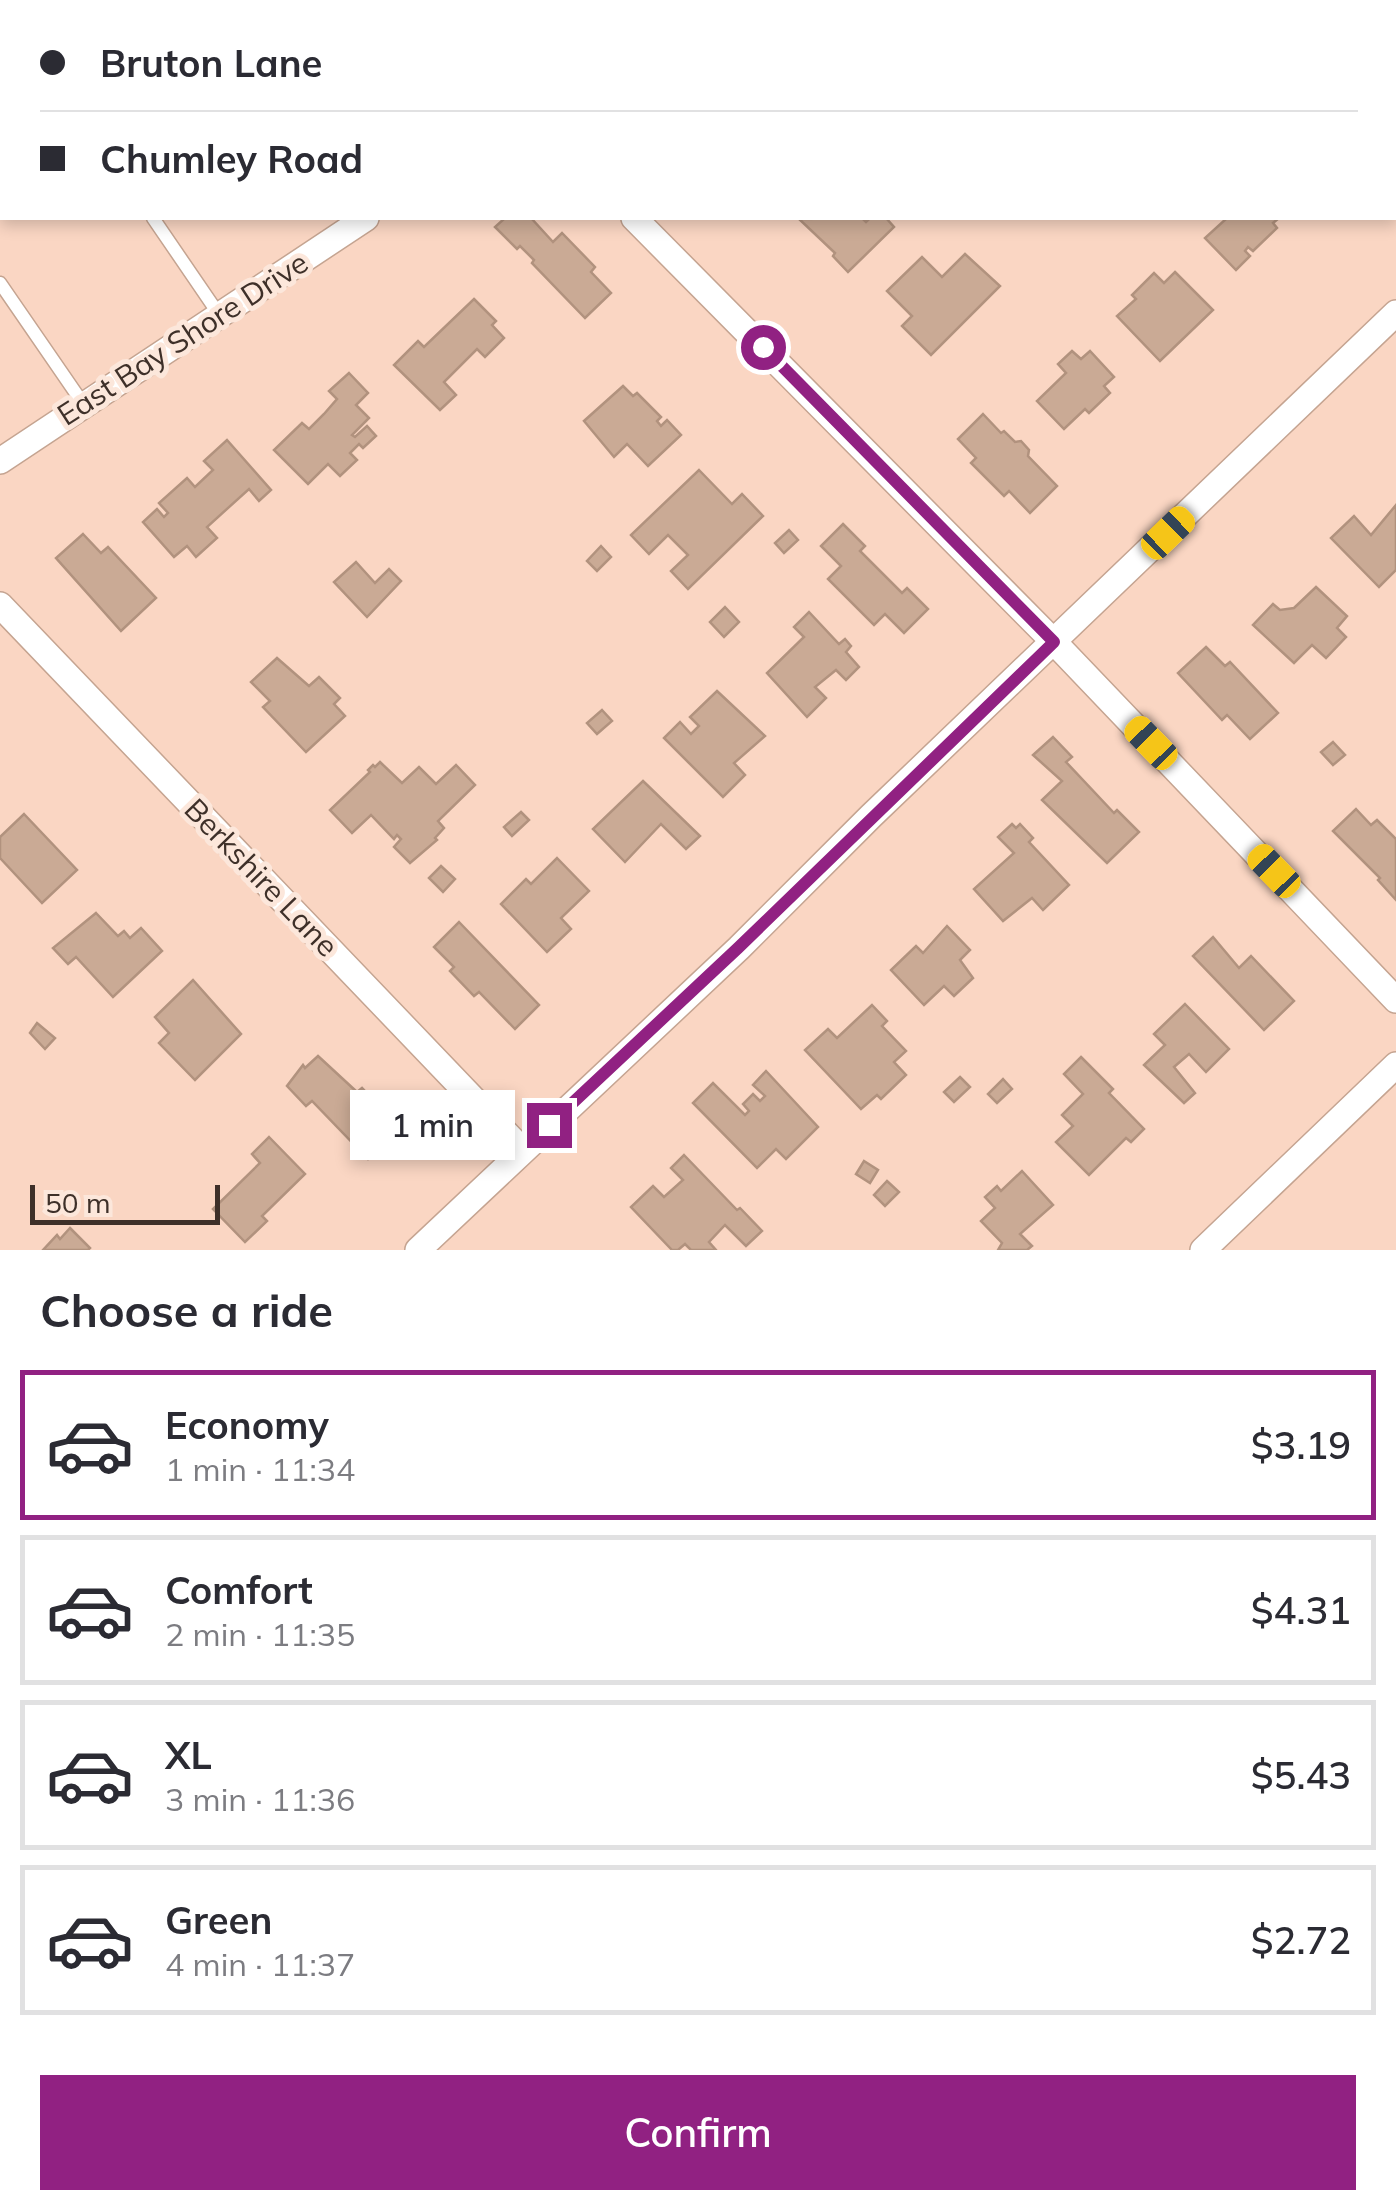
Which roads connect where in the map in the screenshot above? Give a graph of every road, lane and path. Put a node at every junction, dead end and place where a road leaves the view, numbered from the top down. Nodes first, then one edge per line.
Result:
1 (154, 220) edge
2 (363, 220) edge
3 (636, 220) edge
4 (0, 283) edge
5 (1396, 314) edge
6 (220, 316) junction
7 (84, 405) junction
8 (0, 461) edge
9 (0, 604) edge
10 (1054, 642) junction
11 (1396, 1000) edge
12 (1396, 1065) edge
13 (522, 1150) junction
14 (418, 1250) edge
15 (1204, 1250) edge

1 - 6 lane
2 - 6 street, East Bay Shore Drive
3 - 10 street
4 - 7 lane
5 - 10 street
6 - 7 street, East Bay Shore Drive
7 - 8 street, East Bay Shore Drive
9 - 13 street, Berkshire Lane
10 - 11 street
10 - 13 street
12 - 15 street
13 - 14 street

